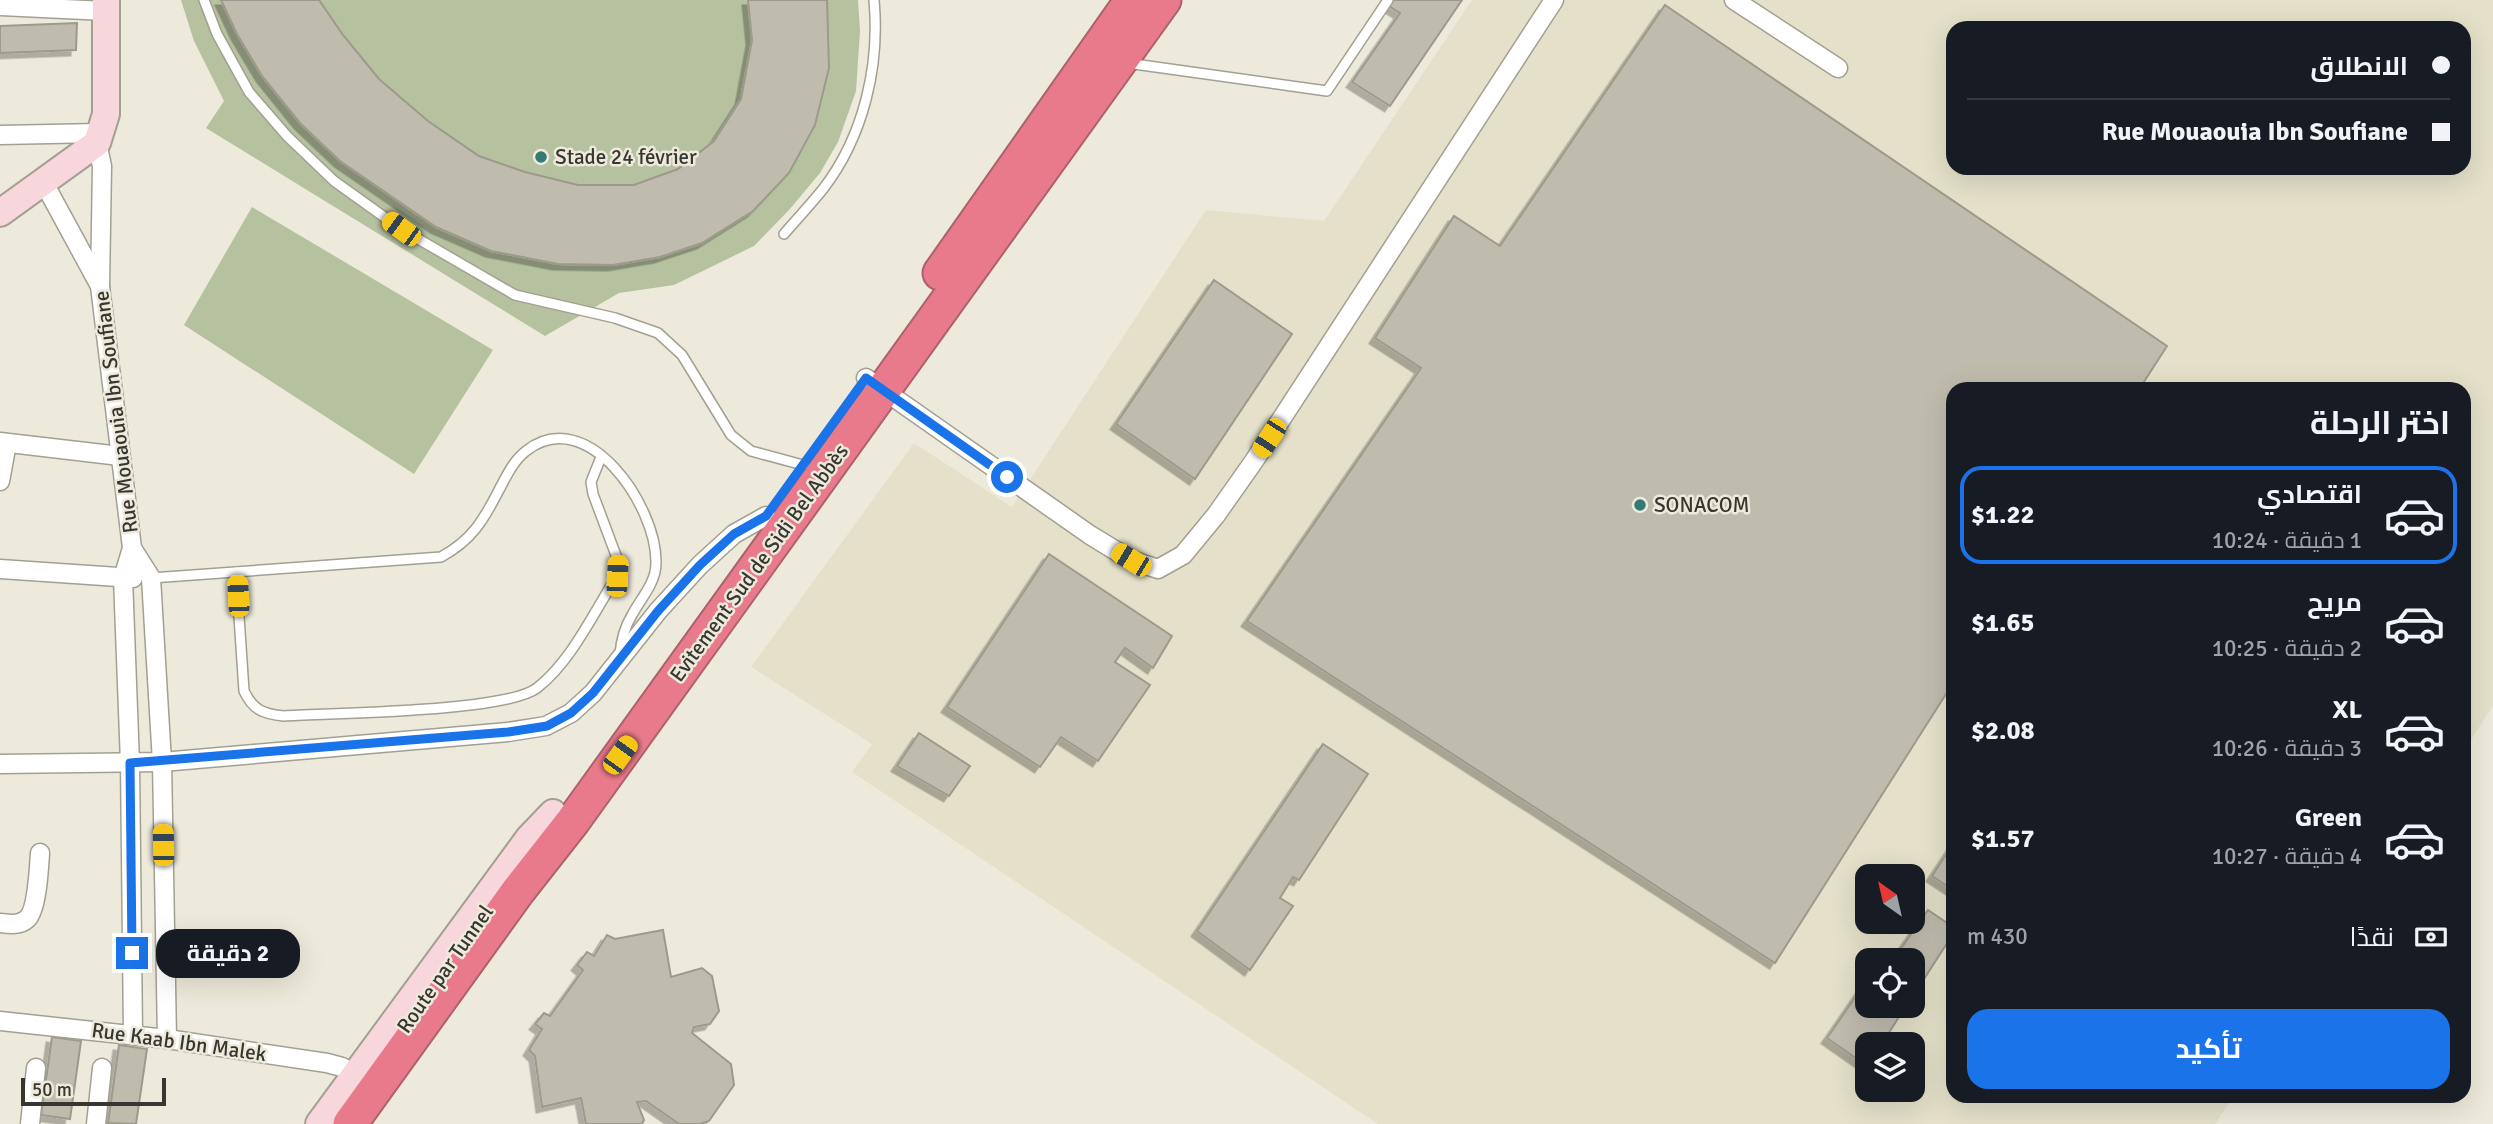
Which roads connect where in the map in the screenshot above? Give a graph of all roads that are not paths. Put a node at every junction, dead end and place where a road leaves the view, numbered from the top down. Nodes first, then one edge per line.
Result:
1 (204, 0) edge
2 (874, 0) edge
3 (1132, 0) edge
4 (1164, 0) edge
5 (1388, 0) edge
6 (1554, 0) edge
7 (1734, 0) edge
8 (106, 5) edge
9 (0, 6) edge
10 (1105, 60) junction
11 (1838, 68) dead end
12 (0, 135) edge
13 (99, 138) junction
14 (44, 183) junction
15 (0, 213) edge
16 (784, 234) dead end
17 (100, 286) junction
18 (874, 384) junction
19 (4, 443) edge
20 (120, 457) junction
21 (601, 457) junction
22 (0, 481) edge
23 (790, 495) junction
24 (132, 548) junction
25 (0, 569) edge
26 (236, 572) junction
27 (123, 578) junction
28 (151, 578) junction
29 (619, 660) junction
30 (162, 762) junction
31 (130, 763) junction
32 (0, 764) edge
33 (563, 817) junction
34 (40, 853) dead end
35 (0, 923) edge
36 (0, 1021) edge
37 (133, 1034) junction
38 (167, 1039) junction
39 (36, 1068) dead end
40 (102, 1068) dead end
41 (355, 1074) junction
42 (30, 1124) edge
43 (96, 1124) edge
44 (319, 1124) edge
45 (337, 1124) edge
46 (350, 1124) edge
47 (365, 1124) edge

1 - 23 lane
2 - 16 lane
3 - 10 highway, Evitement Sud de Sidi Bel Abbès
4 - 10 highway, Evitement Sud de Sidi Bel Abbès
5 - 10 lane
6 - 18 street
7 - 11 street
8 - 9 street
8 - 13 main road, Rue Mouaouia Ibn Soufiane
10 - 18 highway, Evitement Sud de Sidi Bel Abbès
12 - 13 street
13 - 14 main road
13 - 17 street, Rue Mouaouia Ibn Soufiane
14 - 15 main road
14 - 17 street
17 - 20 street, Rue Mouaouia Ibn Soufiane
18 - 23 highway, Evitement Sud de Sidi Bel Abbès
19 - 20 street
19 - 22 street
20 - 24 street, Rue Mouaouia Ibn Soufiane
21 - 26 lane
21 - 26 lane
21 - 29 lane
23 - 29 street
23 - 33 highway, Evitement Sud de Sidi Bel Abbès
24 - 27 street, Rue Mouaouia Ibn Soufiane
24 - 28 street
25 - 27 street
26 - 28 lane
27 - 28 street
27 - 31 street, Rue Mouaouia Ibn Soufiane
28 - 30 street
29 - 30 street
30 - 31 street
30 - 38 street
31 - 32 street
31 - 37 street, Rue Mouaouia Ibn Soufiane
33 - 41 main road
33 - 45 highway, Route par Tunnel
33 - 46 highway, Evitement Sud de Sidi Bel Abbès
33 - 47 main road
34 - 35 street
36 - 37 street, Rue Kaab Ibn Malek
37 - 38 street, Rue Kaab Ibn Malek
38 - 41 street, Rue Kaab Ibn Malek
39 - 42 street
40 - 43 street
41 - 44 main road

